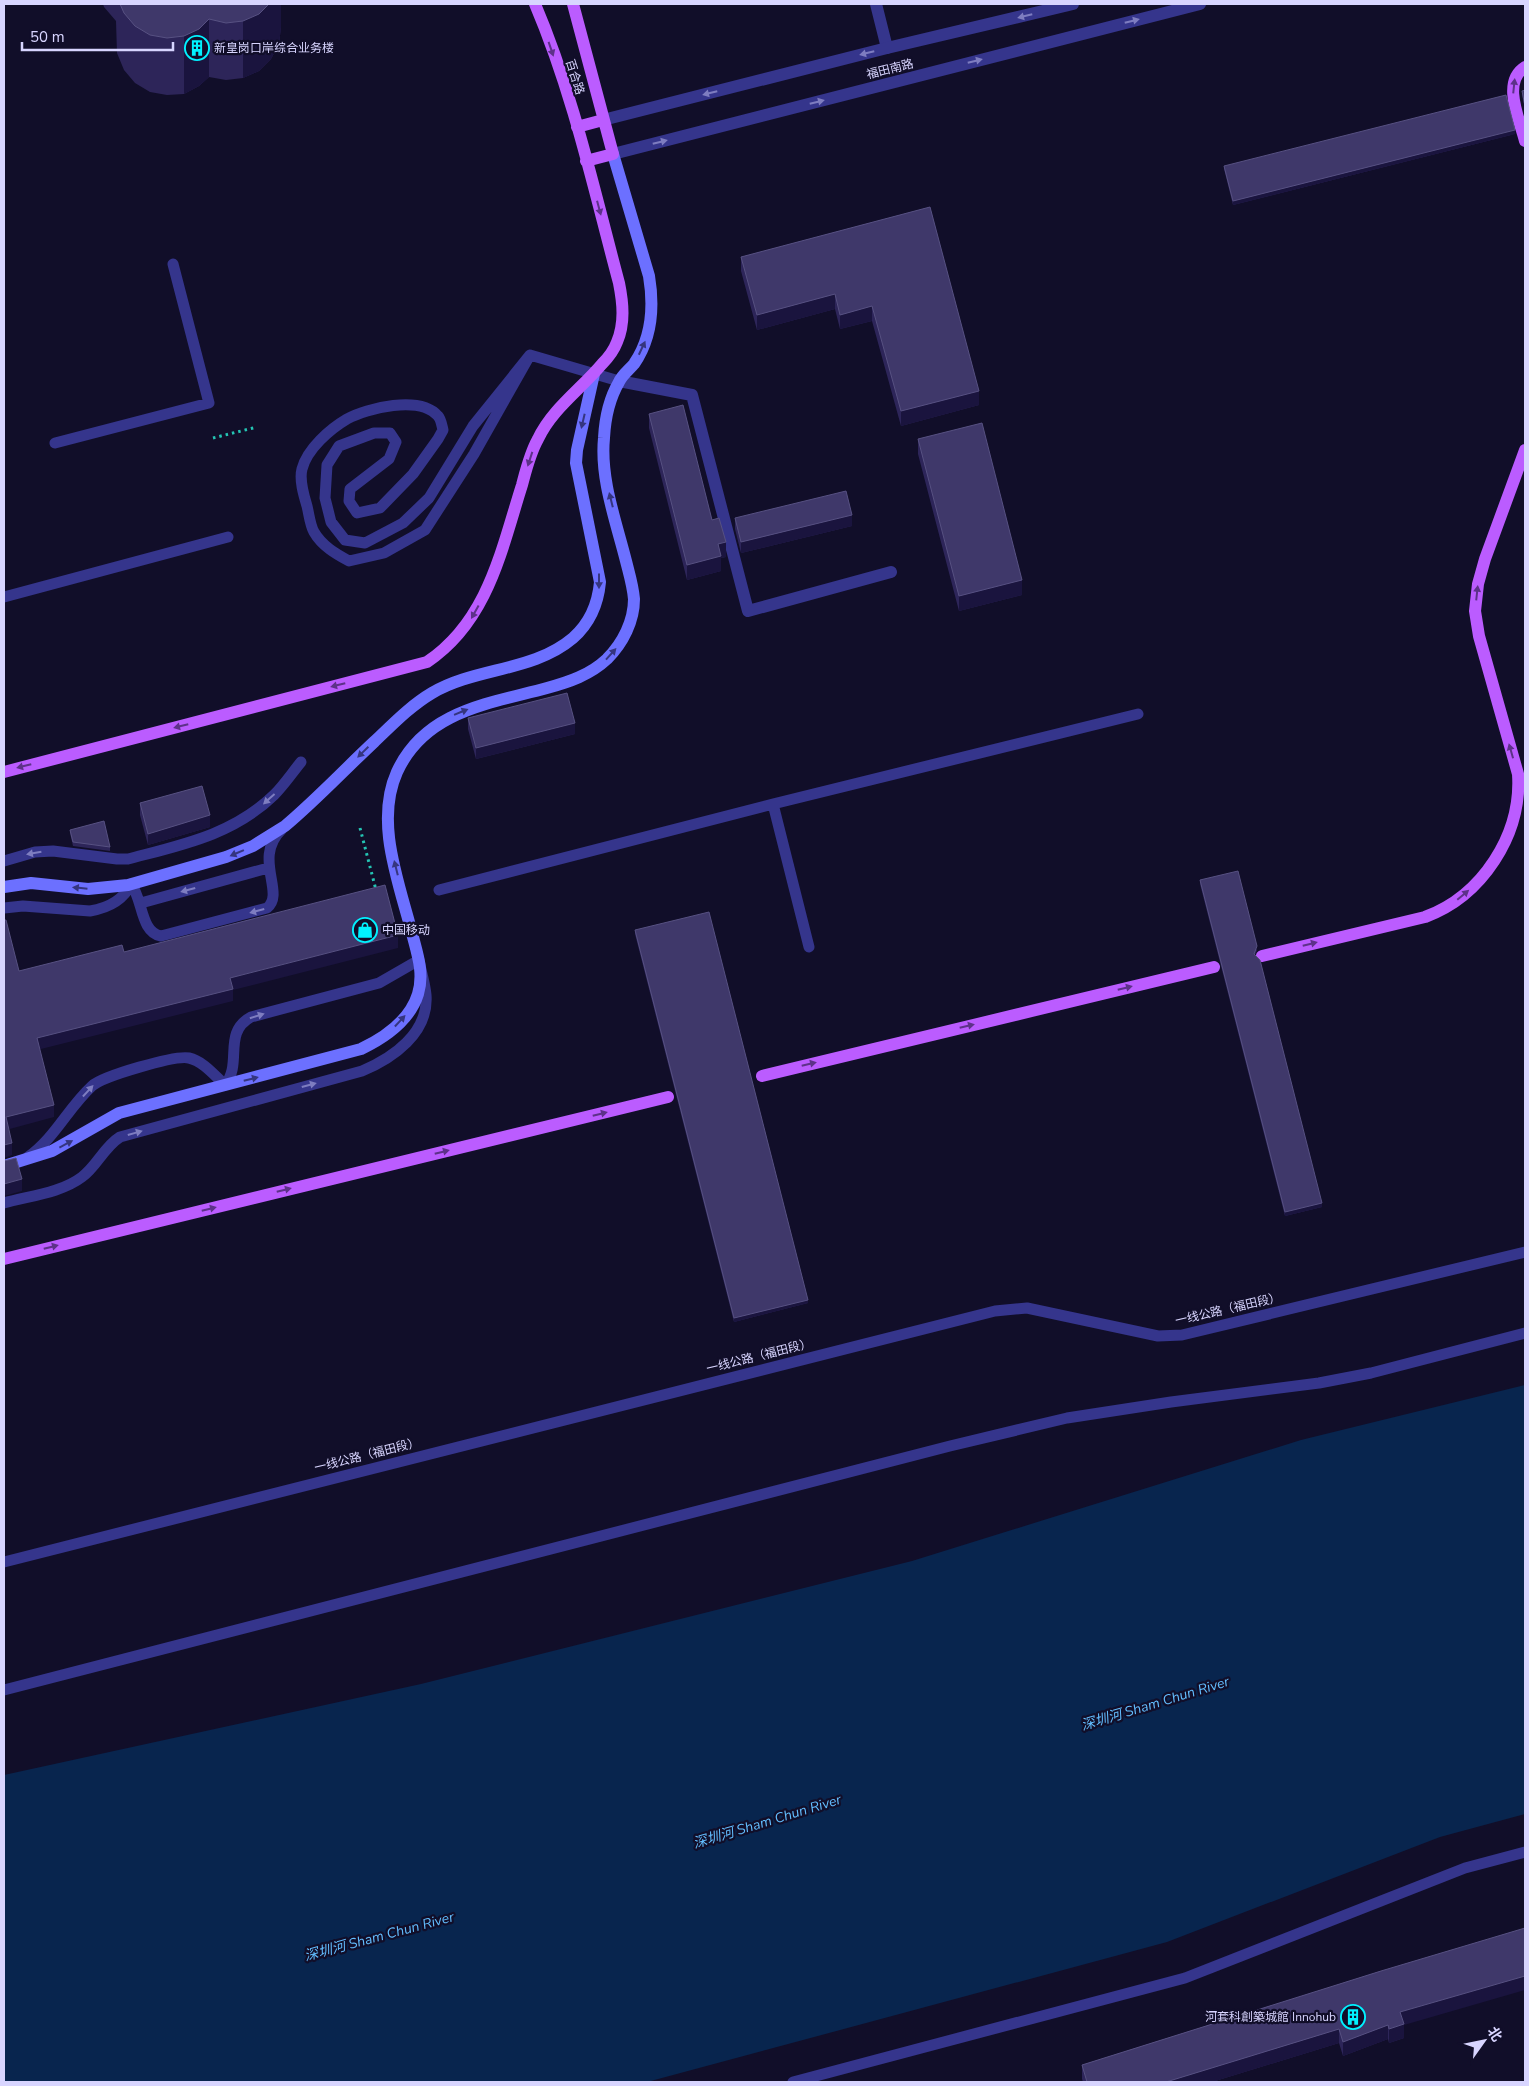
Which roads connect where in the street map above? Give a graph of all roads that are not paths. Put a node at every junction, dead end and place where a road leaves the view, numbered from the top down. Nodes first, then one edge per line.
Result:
1 (534, 4) edge
2 (573, 4) edge
3 (876, 4) edge
4 (1072, 4) edge
5 (1200, 4) edge
6 (887, 48) junction
7 (1525, 67) edge
8 (603, 120) junction
9 (577, 127) junction
10 (1525, 141) edge
11 (613, 154) junction
12 (586, 161) junction
13 (173, 264) dead end
14 (530, 355) junction
15 (594, 374) junction
16 (619, 381) junction
17 (55, 443) dead end
18 (1525, 450) edge
19 (228, 537) dead end
20 (891, 572) dead end
21 (4, 597) edge
22 (1138, 714) dead end
23 (301, 762) dead end
24 (4, 772) edge
25 (773, 804) junction
26 (285, 826) junction
27 (4, 861) edge
28 (268, 868) junction
29 (131, 884) junction
30 (4, 887) edge
31 (439, 890) dead end
32 (141, 903) junction
33 (4, 908) edge
34 (809, 947) dead end
35 (1262, 956) dead end
36 (419, 960) junction
37 (1214, 967) dead end
38 (762, 1076) dead end
39 (225, 1085) junction
40 (668, 1097) dead end
41 (18, 1162) junction
42 (4, 1166) edge
43 (4, 1202) edge
44 (1525, 1252) edge
45 (4, 1259) edge
46 (1525, 1333) edge
47 (4, 1562) edge
48 (4, 1690) edge
49 (1525, 1852) edge
50 (793, 2082) edge

1 -> 9 main road, 百合路
2 - 8 main road, 百合路
3 - 6 street
4 -> 6 street, 福田南路
11 -> 5 street, 福田南路
6 -> 8 street, 福田南路
10 -> 7 main road
8 - 9 main road, 福田南路
8 - 11 main road, 百合路
9 - 12 main road, 百合路
11 - 12 main road, 福田南路
16 -> 11 main road
12 -> 15 main road, 百合路
13 - 17 lane
14 - 14 lane
14 - 15 lane
15 - 16 lane
15 -> 24 main road, 百合路
15 -> 26 main road
16 - 20 street
36 -> 16 main road
35 -> 18 main road
19 - 21 lane
22 - 25 lane
23 -> 27 lane
25 - 31 lane
25 - 34 lane
26 - 28 lane
26 -> 29 main road
28 -> 32 lane
28 -> 32 lane
29 -> 30 main road
29 - 32 lane
29 - 33 lane
39 -> 36 lane
39 -> 36 main road
43 -> 36 lane
38 -> 37 main road
41 -> 39 main road
41 -> 39 lane
45 -> 40 main road
41 - 42 main road
44 - 47 lane, 一线公路（福田段）
46 - 48 lane
49 - 50 lane

